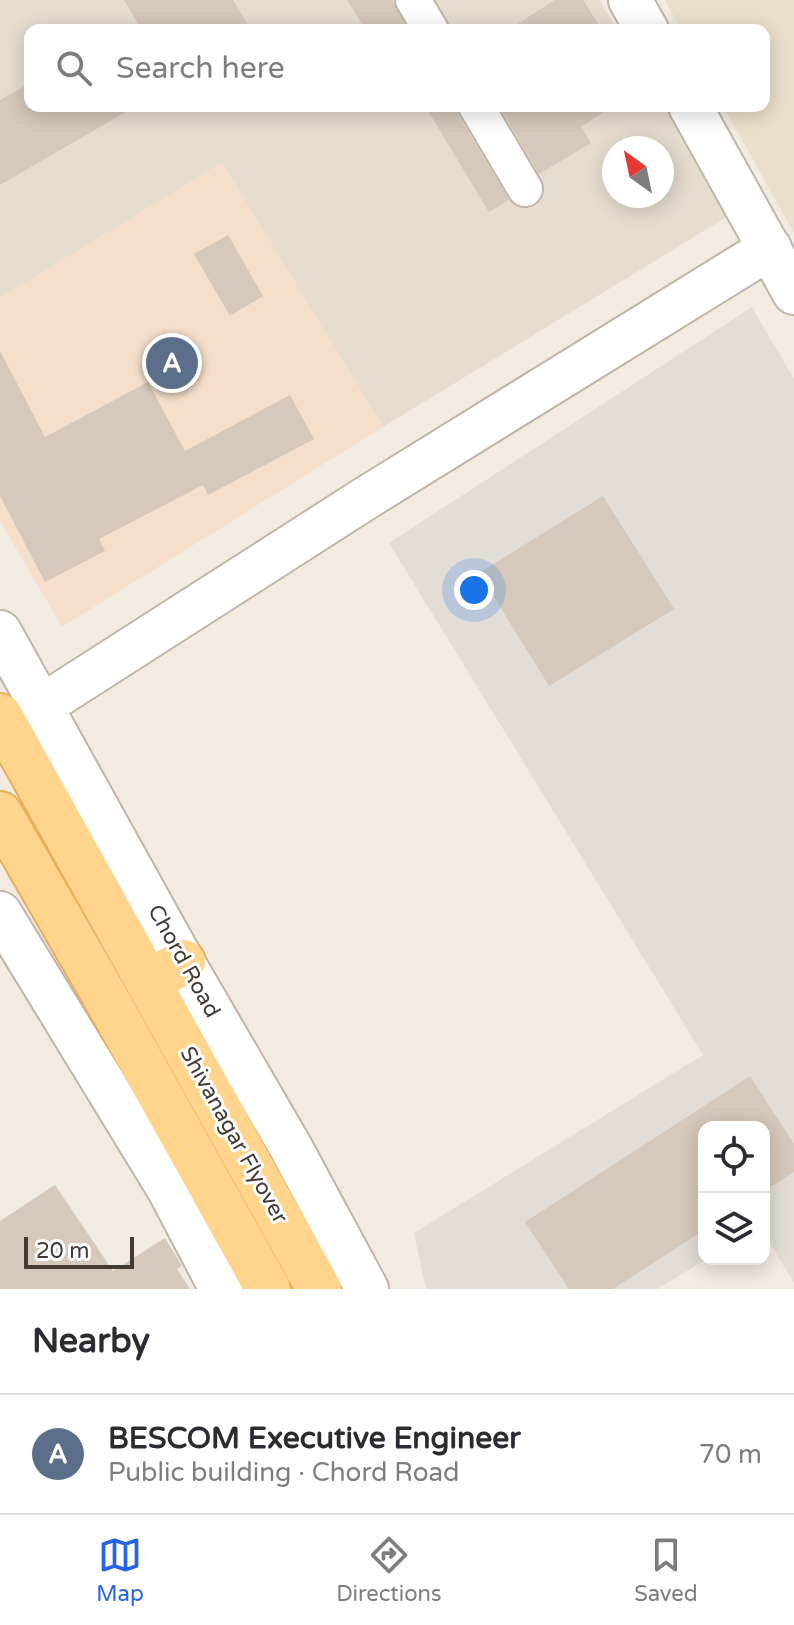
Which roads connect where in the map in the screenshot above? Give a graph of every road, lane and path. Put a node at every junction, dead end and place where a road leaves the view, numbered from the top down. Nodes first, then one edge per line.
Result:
1 (413, 0) edge
2 (630, 0) edge
3 (427, 24) edge
4 (644, 24) edge
5 (480, 112) edge
6 (693, 112) edge
7 (525, 189) dead end
8 (770, 248) junction
9 (794, 293) edge
10 (0, 632) edge
11 (43, 705) junction
12 (0, 716) edge
13 (0, 814) edge
14 (0, 913) edge
15 (166, 972) junction
16 (221, 1289) edge
17 (268, 1289) edge
18 (319, 1289) edge
19 (367, 1289) edge

1 - 3 street
2 - 4 street
5 - 7 street
6 - 8 street
8 - 9 street
8 - 11 street
10 - 11 street, Chord Road
11 - 15 street, Chord Road
12 - 15 main road, Shivanagar Flyover
13 - 17 main road, Shivanagar Flyover
14 - 16 street
15 - 18 main road, Shivanagar Flyover
15 - 19 street, Chord Road

